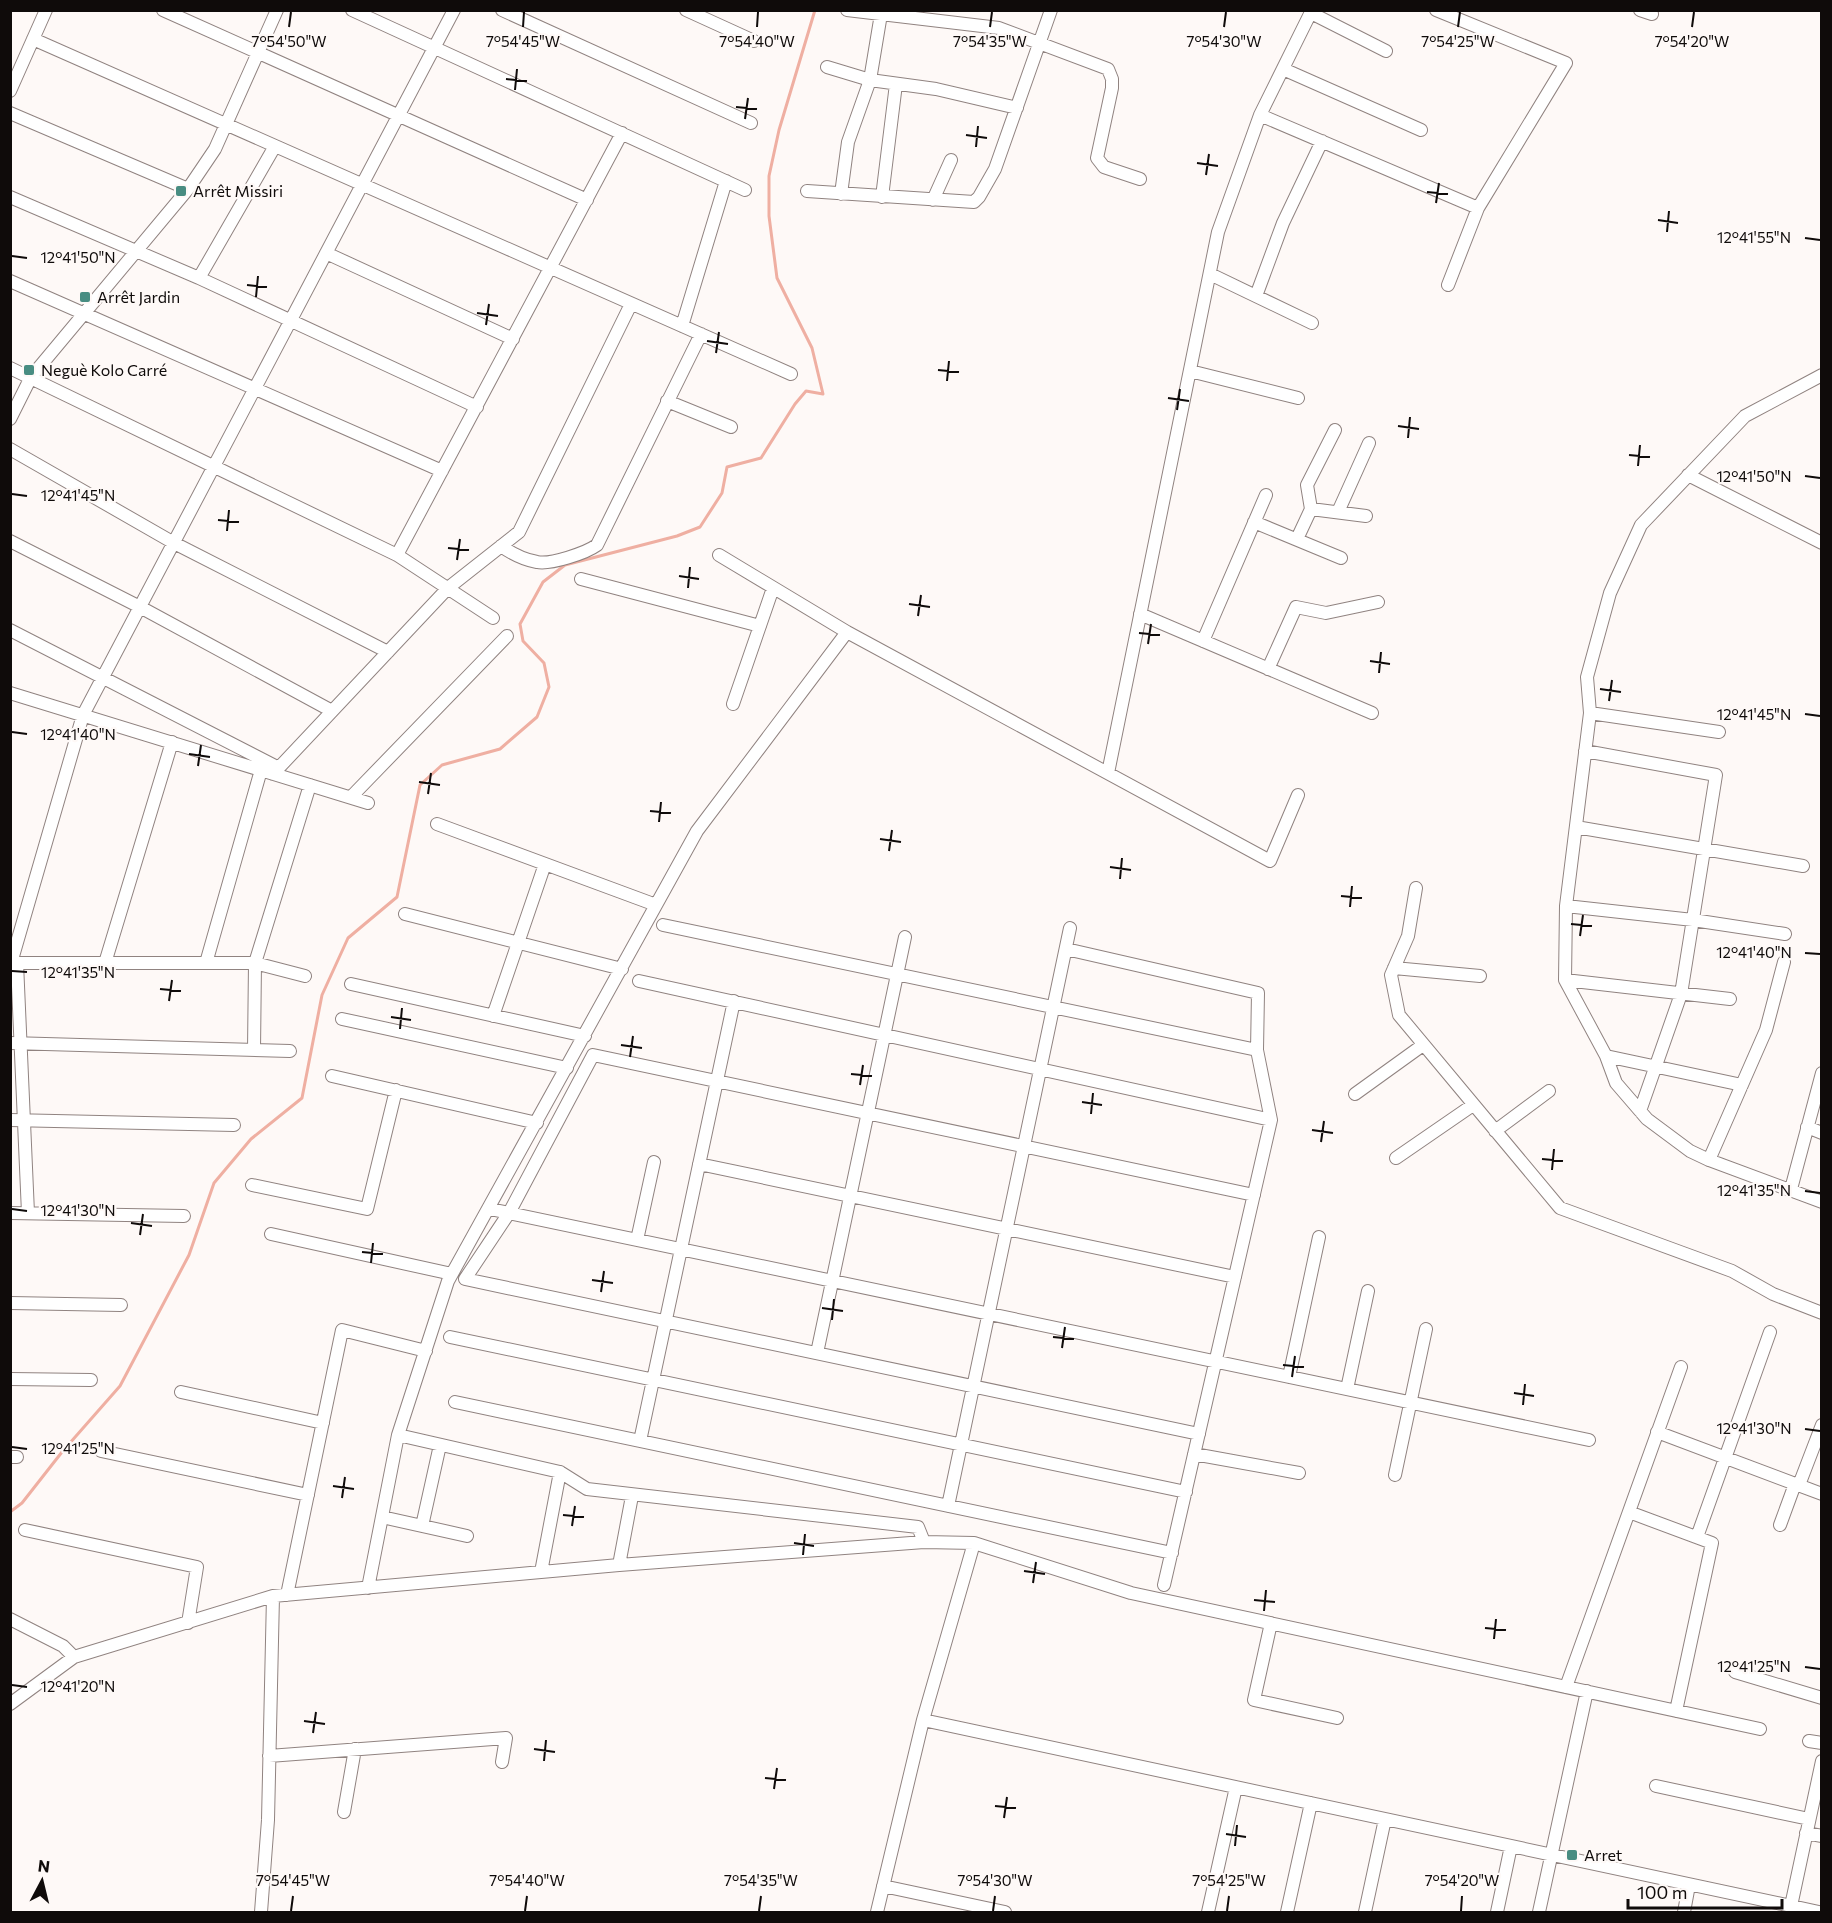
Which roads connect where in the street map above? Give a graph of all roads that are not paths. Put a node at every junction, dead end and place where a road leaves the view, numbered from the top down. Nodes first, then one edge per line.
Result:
1 (46, 10) edge
2 (163, 10) edge
3 (277, 10) edge
4 (351, 10) edge
5 (454, 10) edge
6 (502, 10) edge
7 (687, 10) edge
8 (847, 10) edge
9 (1051, 10) edge
10 (1436, 10) edge
11 (860, 11) edge
12 (1312, 11) edge
13 (881, 14) junction
14 (33, 39) junction
15 (754, 41) dead end
16 (1039, 44) junction
17 (434, 48) junction
18 (1386, 51) dead end
19 (257, 52) junction
20 (827, 67) dead end
21 (1282, 69) junction
22 (870, 80) junction
23 (896, 84) junction
24 (10, 91) edge
25 (1017, 108) junction
26 (10, 113) edge
27 (1260, 115) junction
28 (398, 116) junction
29 (752, 123) dead end
30 (225, 124) junction
31 (1421, 130) dead end
32 (622, 134) junction
33 (1322, 141) junction
34 (274, 146) junction
35 (951, 160) dead end
36 (1140, 179) dead end
37 (726, 181) junction
38 (362, 185) junction
39 (188, 189) junction
40 (745, 190) dead end
41 (807, 191) dead end
42 (841, 194) junction
43 (10, 197) edge
44 (882, 197) junction
45 (587, 200) junction
46 (933, 200) junction
47 (1478, 208) junction
48 (136, 251) junction
49 (326, 253) junction
50 (550, 268) junction
51 (1210, 274) junction
52 (199, 278) junction
53 (10, 281) edge
54 (1448, 285) dead end
55 (1256, 296) junction
56 (632, 304) junction
57 (84, 313) junction
58 (290, 321) junction
59 (1312, 323) dead end
60 (682, 326) junction
61 (701, 334) junction
62 (513, 339) junction
63 (10, 368) edge
64 (1190, 371) junction
65 (791, 374) dead end
66 (1821, 375) edge
67 (31, 377) junction
68 (255, 388) junction
69 (1298, 398) dead end
70 (667, 401) junction
71 (477, 407) junction
72 (10, 419) edge
73 (731, 427) dead end
74 (1335, 429) dead end
75 (1370, 443) dead end
76 (10, 449) edge
77 (214, 466) junction
78 (442, 471) junction
79 (1688, 475) junction
80 (1266, 495) dead end
81 (1311, 509) junction
82 (1338, 512) junction
83 (1366, 516) dead end
84 (1254, 522) junction
85 (1296, 539) junction
86 (10, 541) edge
87 (174, 543) junction
88 (1821, 543) edge
89 (501, 546) junction
90 (397, 555) junction
91 (719, 555) dead end
92 (1341, 558) dead end
93 (581, 579) dead end
94 (448, 588) junction
95 (773, 588) junction
96 (1378, 602) dead end
97 (140, 607) junction
98 (1140, 614) junction
99 (493, 618) dead end
100 (760, 626) junction
101 (10, 630) edge
102 (847, 632) junction
103 (507, 636) dead end
104 (1203, 641) junction
105 (388, 652) junction
106 (1268, 669) junction
107 (103, 678) junction
108 (10, 693) edge
109 (733, 704) dead end
110 (332, 711) junction
111 (1372, 713) dead end
112 (1590, 713) junction
113 (83, 715) junction
114 (1719, 732) dead end
115 (172, 742) junction
116 (1585, 751) junction
117 (271, 770) junction
118 (1107, 773) junction
119 (310, 785) junction
120 (1298, 795) dead end
121 (351, 797) junction
122 (368, 803) dead end
123 (437, 824) dead end
124 (1576, 827) junction
125 (1704, 849) junction
126 (545, 864) junction
127 (1803, 866) dead end
128 (1416, 888) dead end
129 (656, 905) junction
130 (1566, 906) junction
131 (405, 914) dead end
132 (1693, 920) junction
133 (663, 925) dead end
134 (1070, 928) dead end
135 (1785, 934) dead end
136 (905, 937) dead end
137 (518, 942) junction
138 (1066, 949) junction
139 (1784, 962) dead end
140 (13, 963) edge
141 (105, 963) junction
142 (206, 963) junction
143 (255, 963) junction
144 (1394, 968) junction
145 (622, 969) junction
146 (897, 974) junction
147 (305, 976) dead end
148 (1480, 976) dead end
149 (1565, 980) junction
150 (639, 981) dead end
151 (351, 984) dead end
152 (1681, 994) junction
153 (1730, 999) dead end
154 (734, 1001) junction
155 (1054, 1007) junction
156 (493, 1016) junction
157 (342, 1018) dead end
158 (884, 1034) junction
159 (585, 1036) junction
160 (16, 1044) edge
161 (1423, 1045) junction
162 (254, 1050) junction
163 (1257, 1050) junction
164 (290, 1052) dead end
165 (1606, 1056) junction
166 (1656, 1066) junction
167 (567, 1068) junction
168 (1041, 1069) junction
169 (1821, 1073) edge
170 (332, 1076) dead end
171 (717, 1081) junction
172 (1742, 1084) junction
173 (396, 1090) junction
174 (1549, 1091) dead end
175 (1355, 1094) dead end
176 (1473, 1104) junction
177 (1640, 1111) junction
178 (867, 1113) junction
179 (1271, 1119) junction
180 (10, 1120) edge
181 (24, 1120) junction
182 (537, 1123) junction
183 (234, 1125) dead end
184 (1807, 1127) junction
185 (1496, 1131) junction
186 (1821, 1133) edge
187 (1024, 1146) junction
188 (1396, 1158) dead end
189 (1709, 1160) junction
190 (654, 1162) dead end
191 (699, 1164) junction
192 (252, 1185) dead end
193 (1791, 1189) junction
194 (1254, 1195) junction
195 (850, 1196) junction
196 (1821, 1202) edge
197 (490, 1209) junction
198 (10, 1213) edge
199 (28, 1213) junction
200 (509, 1213) junction
201 (184, 1216) dead end
202 (1007, 1229) junction
203 (271, 1234) dead end
204 (1319, 1237) dead end
205 (637, 1240) junction
206 (681, 1249) junction
207 (452, 1274) junction
208 (1235, 1277) junction
209 (832, 1281) junction
210 (1368, 1291) dead end
211 (10, 1303) edge
212 (121, 1305) dead end
213 (1821, 1313) edge
214 (989, 1314) junction
215 (666, 1322) junction
216 (1425, 1329) dead end
217 (1770, 1332) dead end
218 (450, 1337) dead end
219 (426, 1351) junction
220 (817, 1353) junction
221 (1216, 1362) junction
222 (1681, 1367) dead end
223 (1289, 1377) junction
224 (10, 1379) edge
225 (91, 1380) dead end
226 (653, 1380) junction
227 (973, 1386) junction
228 (1347, 1389) junction
229 (181, 1392) dead end
230 (455, 1402) dead end
231 (1410, 1402) junction
232 (323, 1423) junction
233 (1821, 1425) edge
234 (1657, 1432) junction
235 (1199, 1434) junction
236 (398, 1435) junction
237 (1590, 1440) dead end
238 (640, 1441) junction
239 (961, 1444) junction
240 (440, 1445) junction
241 (101, 1451) dead end
242 (1194, 1454) junction
243 (1725, 1458) junction
244 (560, 1472) junction
245 (1299, 1473) dead end
246 (1395, 1475) dead end
247 (1797, 1485) junction
248 (1186, 1492) junction
249 (1821, 1494) edge
250 (308, 1495) junction
251 (632, 1496) junction
252 (948, 1506) junction
253 (1629, 1512) junction
254 (382, 1517) junction
255 (1780, 1525) dead end
256 (422, 1526) junction
257 (25, 1530) dead end
258 (467, 1536) dead end
259 (1697, 1537) junction
260 (924, 1542) junction
261 (975, 1543) junction
262 (1172, 1553) junction
263 (619, 1565) junction
264 (541, 1572) junction
265 (1164, 1585) dead end
266 (368, 1588) junction
267 (287, 1595) junction
268 (273, 1596) junction
269 (10, 1619) edge
270 (188, 1623) junction
271 (1270, 1623) junction
272 (74, 1657) junction
273 (1735, 1672) dead end
274 (1566, 1687) junction
275 (1587, 1691) junction
276 (1821, 1698) edge
277 (10, 1704) edge
278 (1676, 1711) junction
279 (1337, 1718) dead end
280 (923, 1720) junction
281 (1760, 1729) dead end
282 (355, 1749) junction
283 (269, 1756) junction
284 (1821, 1761) edge
285 (502, 1762) dead end
286 (1656, 1786) dead end
287 (1236, 1787) junction
288 (1311, 1803) junction
289 (344, 1812) dead end
290 (1385, 1819) junction
291 (1809, 1819) junction
292 (1806, 1833) junction
293 (1821, 1836) edge
294 (1511, 1846) junction
295 (1552, 1855) junction
296 (1689, 1885) junction
297 (883, 1886) junction
298 (1791, 1906) junction
299 (261, 1912) edge
300 (877, 1912) edge
301 (1005, 1912) edge
302 (1208, 1912) edge
303 (1287, 1912) edge
304 (1365, 1912) edge
305 (1497, 1912) edge
306 (1539, 1912) edge
307 (1684, 1912) edge
308 (1819, 1912) edge

1 - 14 street
2 - 19 street
3 - 19 street
4 - 17 street
5 - 17 street
6 - 29 street
7 - 15 street
8 - 11 street
9 - 16 street
10 - 47 street
11 - 13 street
12 - 18 street
12 - 21 street
13 - 16 street
13 - 22 street
14 - 24 street
14 - 30 street
16 - 25 street
16 - 36 street
17 - 28 street
17 - 32 street
19 - 28 street
19 - 30 street
20 - 22 street
21 - 27 street
21 - 31 street
22 - 23 street
22 - 42 street
23 - 25 street
23 - 44 street
25 - 46 street
26 - 39 street
27 - 33 street
27 - 51 street
28 - 38 street
28 - 45 street
30 - 34 street
30 - 39 street
32 - 37 street
32 - 45 street
33 - 47 street
33 - 55 street
34 - 38 street
34 - 52 street
35 - 46 street
37 - 40 street
37 - 60 street
38 - 49 street
38 - 50 street
39 - 48 street
41 - 42 street
42 - 44 street
43 - 48 street
44 - 46 street
45 - 50 street
47 - 54 street
48 - 52 street
48 - 57 street
49 - 58 street
49 - 62 street
50 - 56 street
50 - 62 street
51 - 55 street
51 - 64 street
52 - 58 street
53 - 57 street
55 - 59 street
56 - 60 street
56 - 89 street
57 - 67 street
57 - 68 street
58 - 68 street
58 - 71 street
60 - 61 street
61 - 65 street
61 - 70 street
62 - 71 street
63 - 67 street
64 - 69 street
64 - 98 street
66 - 79 street
67 - 72 street
67 - 77 street
68 - 77 street
68 - 78 street
70 - 73 street
70 - 89 street
71 - 78 street
74 - 81 street
75 - 82 street
76 - 87 street
77 - 87 street
77 - 90 street
78 - 90 street
79 - 88 street
79 - 112 street
80 - 84 street
81 - 82 street
81 - 85 street
82 - 83 street
84 - 85 street
84 - 104 street
85 - 92 street
86 - 97 street
87 - 97 street
87 - 105 street
89 - 94 street
90 - 94 street
91 - 95 street
93 - 100 street
94 - 99 street
94 - 105 street
95 - 100 street
95 - 102 street
96 - 106 street
97 - 107 street
97 - 110 street
98 - 104 street
98 - 118 street
100 - 109 street
101 - 107 street
102 - 118 street
102 - 129 street
103 - 121 street
104 - 106 street
105 - 110 street
106 - 111 street
107 - 113 street
107 - 117 street
108 - 113 street
110 - 117 street
112 - 114 street
112 - 116 street
113 - 115 street
113 - 140 street
115 - 117 street
115 - 141 street
116 - 124 street
116 - 125 street
117 - 119 street
117 - 142 street
118 - 120 street
119 - 121 street
119 - 143 street
121 - 122 street
123 - 126 street
124 - 125 street
124 - 130 street
125 - 127 street
125 - 132 street
126 - 129 street
126 - 137 street
128 - 144 street
129 - 145 street
130 - 132 street
130 - 149 street
131 - 137 street
132 - 135 street
132 - 152 street
133 - 146 street
134 - 138 street
136 - 146 street
137 - 145 street
137 - 156 street
138 - 155 street
138 - 163 street
139 - 172 street
140 - 141 street
140 - 160 street
141 - 142 street
142 - 143 street
143 - 147 street
143 - 162 street
144 - 148 street
144 - 161 street
145 - 159 street
146 - 155 street
146 - 158 street
149 - 152 street
149 - 165 street
150 - 154 street
151 - 156 street
152 - 153 street
152 - 166 street
154 - 158 street
154 - 171 street
155 - 163 street
155 - 168 street
156 - 159 street
157 - 167 street
158 - 168 street
158 - 178 street
159 - 167 street
160 - 162 street
160 - 181 street
161 - 175 street
161 - 176 street
162 - 164 street
163 - 179 street
165 - 166 street
165 - 177 street
166 - 172 street
166 - 177 street
167 - 182 street
168 - 179 street
168 - 187 street
169 - 184 street
170 - 173 street
171 - 178 street
171 - 191 street
171 - 200 street
172 - 189 street
173 - 182 street
173 - 192 street
174 - 185 street
176 - 185 street
176 - 188 street
177 - 189 street
178 - 187 street
178 - 195 street
179 - 194 street
180 - 181 street
181 - 183 street
181 - 199 street
182 - 197 street
184 - 186 street
184 - 193 street
185 - 213 street
187 - 194 street
187 - 202 street
189 - 193 street
190 - 205 street
191 - 195 street
191 - 206 street
193 - 196 street
194 - 208 street
195 - 202 street
195 - 209 street
197 - 200 street
197 - 207 street
198 - 199 street
199 - 201 street
200 - 205 street
200 - 215 street
202 - 208 street
202 - 214 street
203 - 207 street
204 - 223 street
205 - 206 street
206 - 209 street
206 - 215 street
207 - 219 street
208 - 221 street
209 - 214 street
209 - 220 street
210 - 228 street
211 - 212 street
214 - 221 street
214 - 227 street
215 - 220 street
215 - 226 street
216 - 231 street
217 - 243 street
218 - 226 street
219 - 232 street
219 - 236 street
220 - 227 street
221 - 223 street
221 - 235 street
222 - 234 street
223 - 228 street
224 - 225 street
226 - 238 street
226 - 239 street
227 - 235 street
227 - 239 street
228 - 231 street
229 - 232 street
230 - 238 street
231 - 237 street
231 - 246 street
232 - 250 street
233 - 247 street
234 - 243 street
234 - 253 street
235 - 242 street
236 - 240 street
236 - 254 street
238 - 252 street
239 - 248 street
239 - 252 street
240 - 244 street
240 - 256 street
241 - 250 street
242 - 245 street
242 - 248 street
243 - 247 street
243 - 259 street
244 - 251 street
244 - 264 street
247 - 249 street
247 - 255 street
248 - 262 street
250 - 267 street
251 - 260 street
251 - 263 street
252 - 262 street
253 - 259 street
253 - 274 street
254 - 256 street
254 - 266 street
256 - 258 street
257 - 270 street
259 - 278 street
260 - 261 street
260 - 263 street
261 - 271 street
261 - 280 street
262 - 265 street
263 - 264 street
264 - 266 street
266 - 267 street
267 - 268 street
268 - 270 street
268 - 283 street
269 - 272 street
270 - 272 street
271 - 274 street
271 - 279 street
272 - 277 street
273 - 276 street
274 - 275 street
275 - 278 street
275 - 295 street
278 - 281 street
280 - 287 street
280 - 297 street
282 - 283 street
282 - 285 street
282 - 289 street
283 - 299 street
284 - 291 street
286 - 291 street
287 - 288 street
287 - 302 street
288 - 290 street
288 - 303 street
290 - 294 street
290 - 304 street
291 - 292 street
292 - 293 street
292 - 298 street
294 - 295 street
294 - 305 street
295 - 296 street
295 - 306 street
296 - 298 street
296 - 307 street
297 - 300 street
297 - 301 street
298 - 308 street

